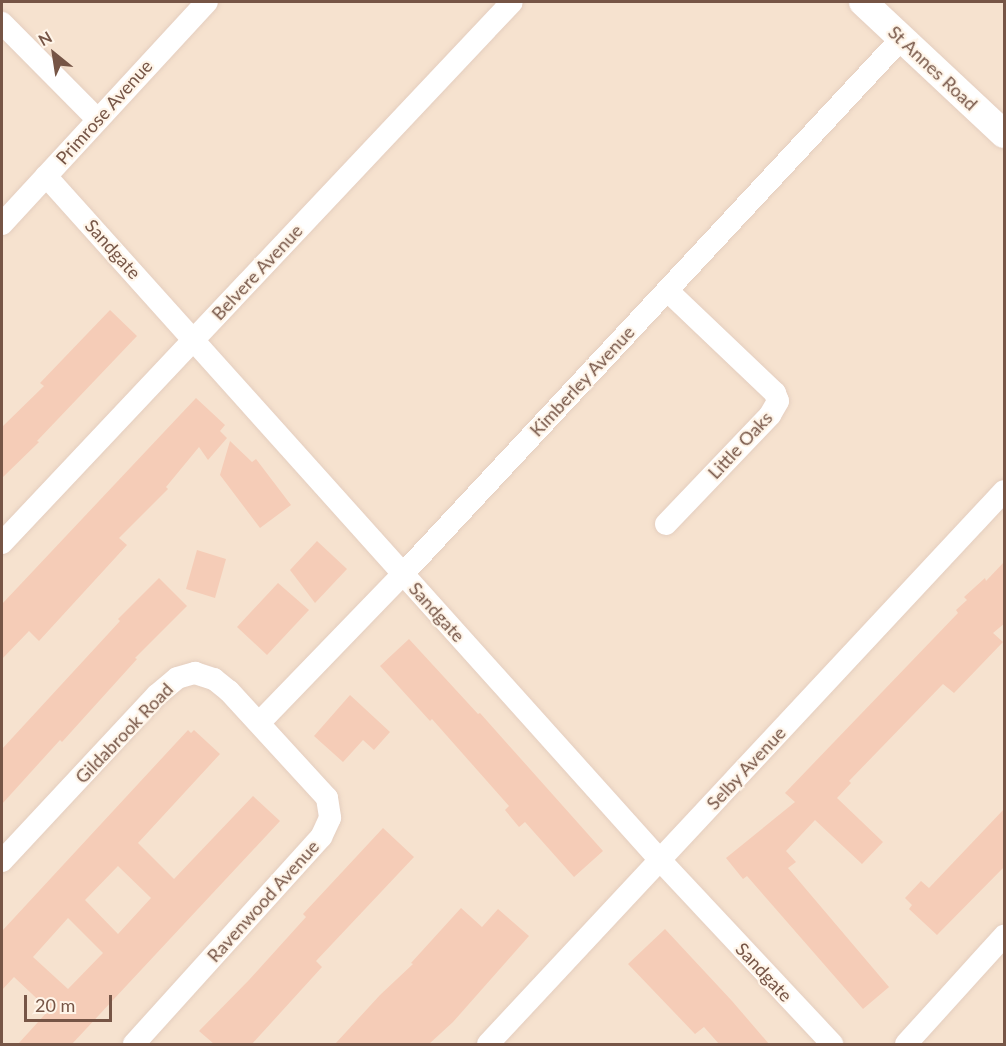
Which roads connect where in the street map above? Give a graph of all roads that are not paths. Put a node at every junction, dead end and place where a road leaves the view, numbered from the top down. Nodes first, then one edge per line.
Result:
1 (207, 2) edge
2 (512, 2) edge
3 (863, 2) edge
4 (2, 23) edge
5 (901, 39) junction
6 (96, 118) junction
7 (1005, 134) edge
8 (46, 176) junction
9 (2, 224) edge
10 (667, 290) junction
11 (194, 339) junction
12 (1005, 491) edge
13 (666, 524) dead end
14 (2, 543) edge
15 (403, 574) junction
16 (260, 722) junction
17 (660, 860) junction
18 (2, 861) edge
19 (1005, 936) edge
20 (134, 1044) edge
21 (488, 1044) edge
22 (832, 1044) edge
23 (906, 1044) edge

1 - 6 street, Primrose Avenue
2 - 11 street, Belvere Avenue
3 - 5 street, St Annes Road
4 - 6 street
5 - 7 street, St Annes Road
5 - 10 street, Kimberley Avenue
6 - 8 street, Primrose Avenue
8 - 9 street, Primrose Avenue
8 - 11 street, Sandgate
10 - 13 street, Little Oaks
10 - 15 street, Kimberley Avenue
11 - 14 street, Belvere Avenue
11 - 15 street, Sandgate
12 - 17 street, Selby Avenue
15 - 16 street, Kimberley Avenue
15 - 17 street, Sandgate
16 - 18 street, Gildabrook Road
16 - 20 street, Ravenwood Avenue
17 - 21 street, Selby Avenue
17 - 22 street, Sandgate
19 - 23 street

